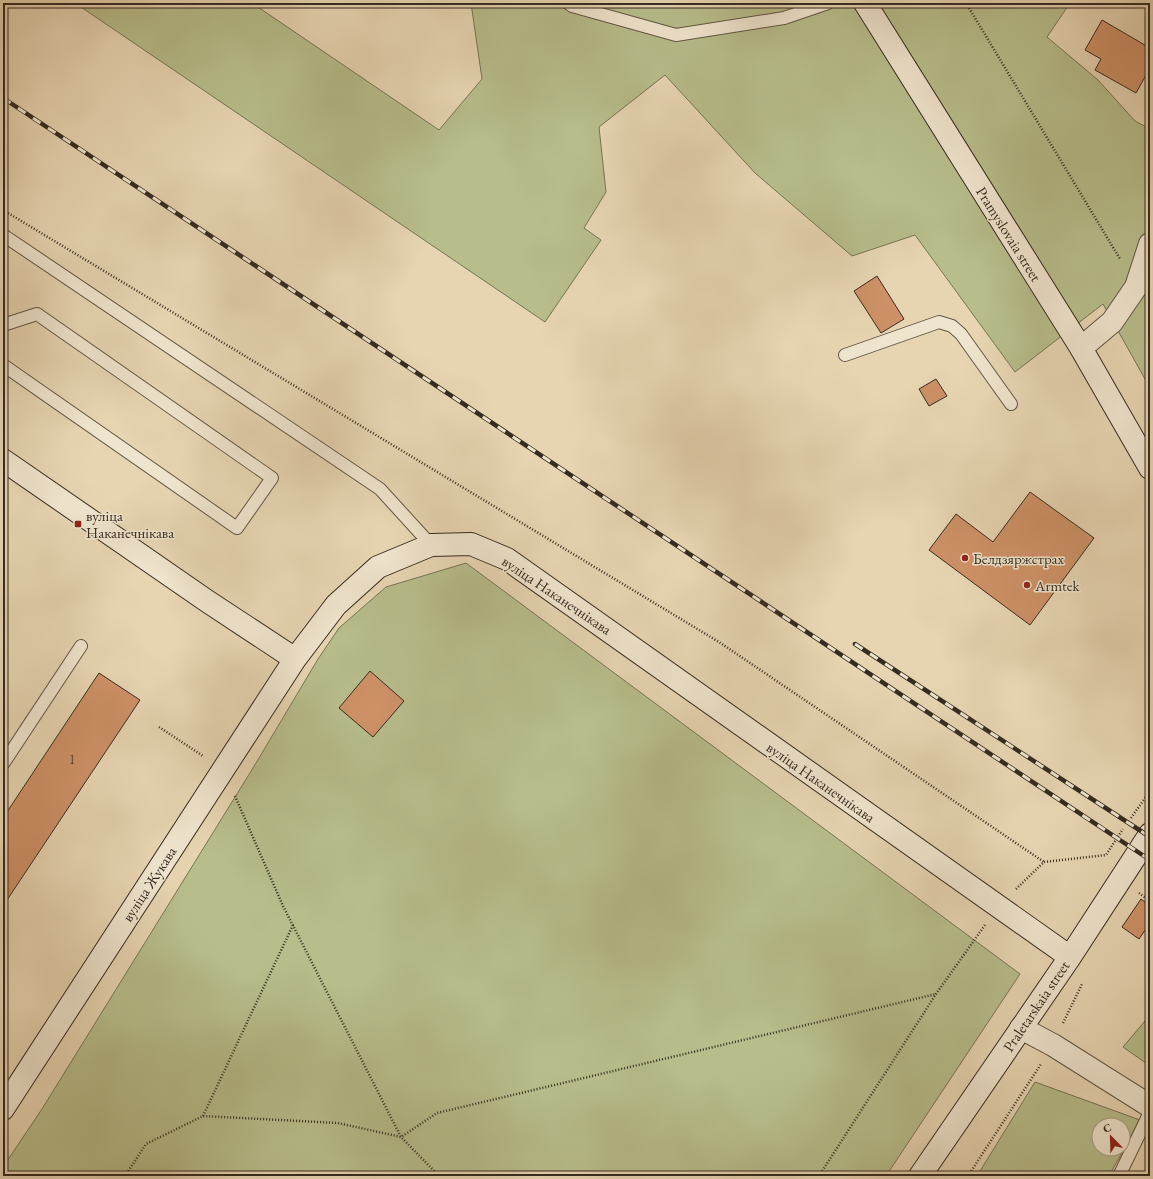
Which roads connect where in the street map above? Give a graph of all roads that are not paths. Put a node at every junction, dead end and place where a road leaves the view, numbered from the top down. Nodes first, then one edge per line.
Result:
1 (568, 3) edge
2 (828, 3) edge
3 (865, 3) edge
4 (3, 235) edge
5 (1150, 244) edge
6 (3, 325) edge
7 (1081, 348) junction
8 (845, 355) dead end
9 (3, 365) edge
10 (1011, 404) dead end
11 (3, 460) edge
12 (1150, 468) edge
13 (431, 545) junction
14 (81, 646) dead end
15 (295, 659) junction
16 (3, 764) edge
17 (1150, 834) edge
18 (1070, 957) junction
19 (1021, 1028) junction
20 (1150, 1106) edge
21 (3, 1109) edge
22 (1150, 1112) edge
23 (920, 1176) edge
24 (1119, 1176) edge

1 - 2 lane
3 - 7 main road, Pramyslovaia street
4 - 13 lane
5 - 7 main road
6 - 9 lane
7 - 12 main road, Pramyslovaia street
8 - 10 lane
11 - 15 main road
13 - 15 main road, вуліца Наканечнікава
13 - 18 main road, вуліца Наканечнікава
14 - 16 lane
15 - 21 main road, вуліца Жукава
17 - 18 main road, Praletarskaia street
18 - 19 main road, Praletarskaia street
19 - 20 main road
19 - 23 main road, Praletarskaia street
22 - 24 lane

